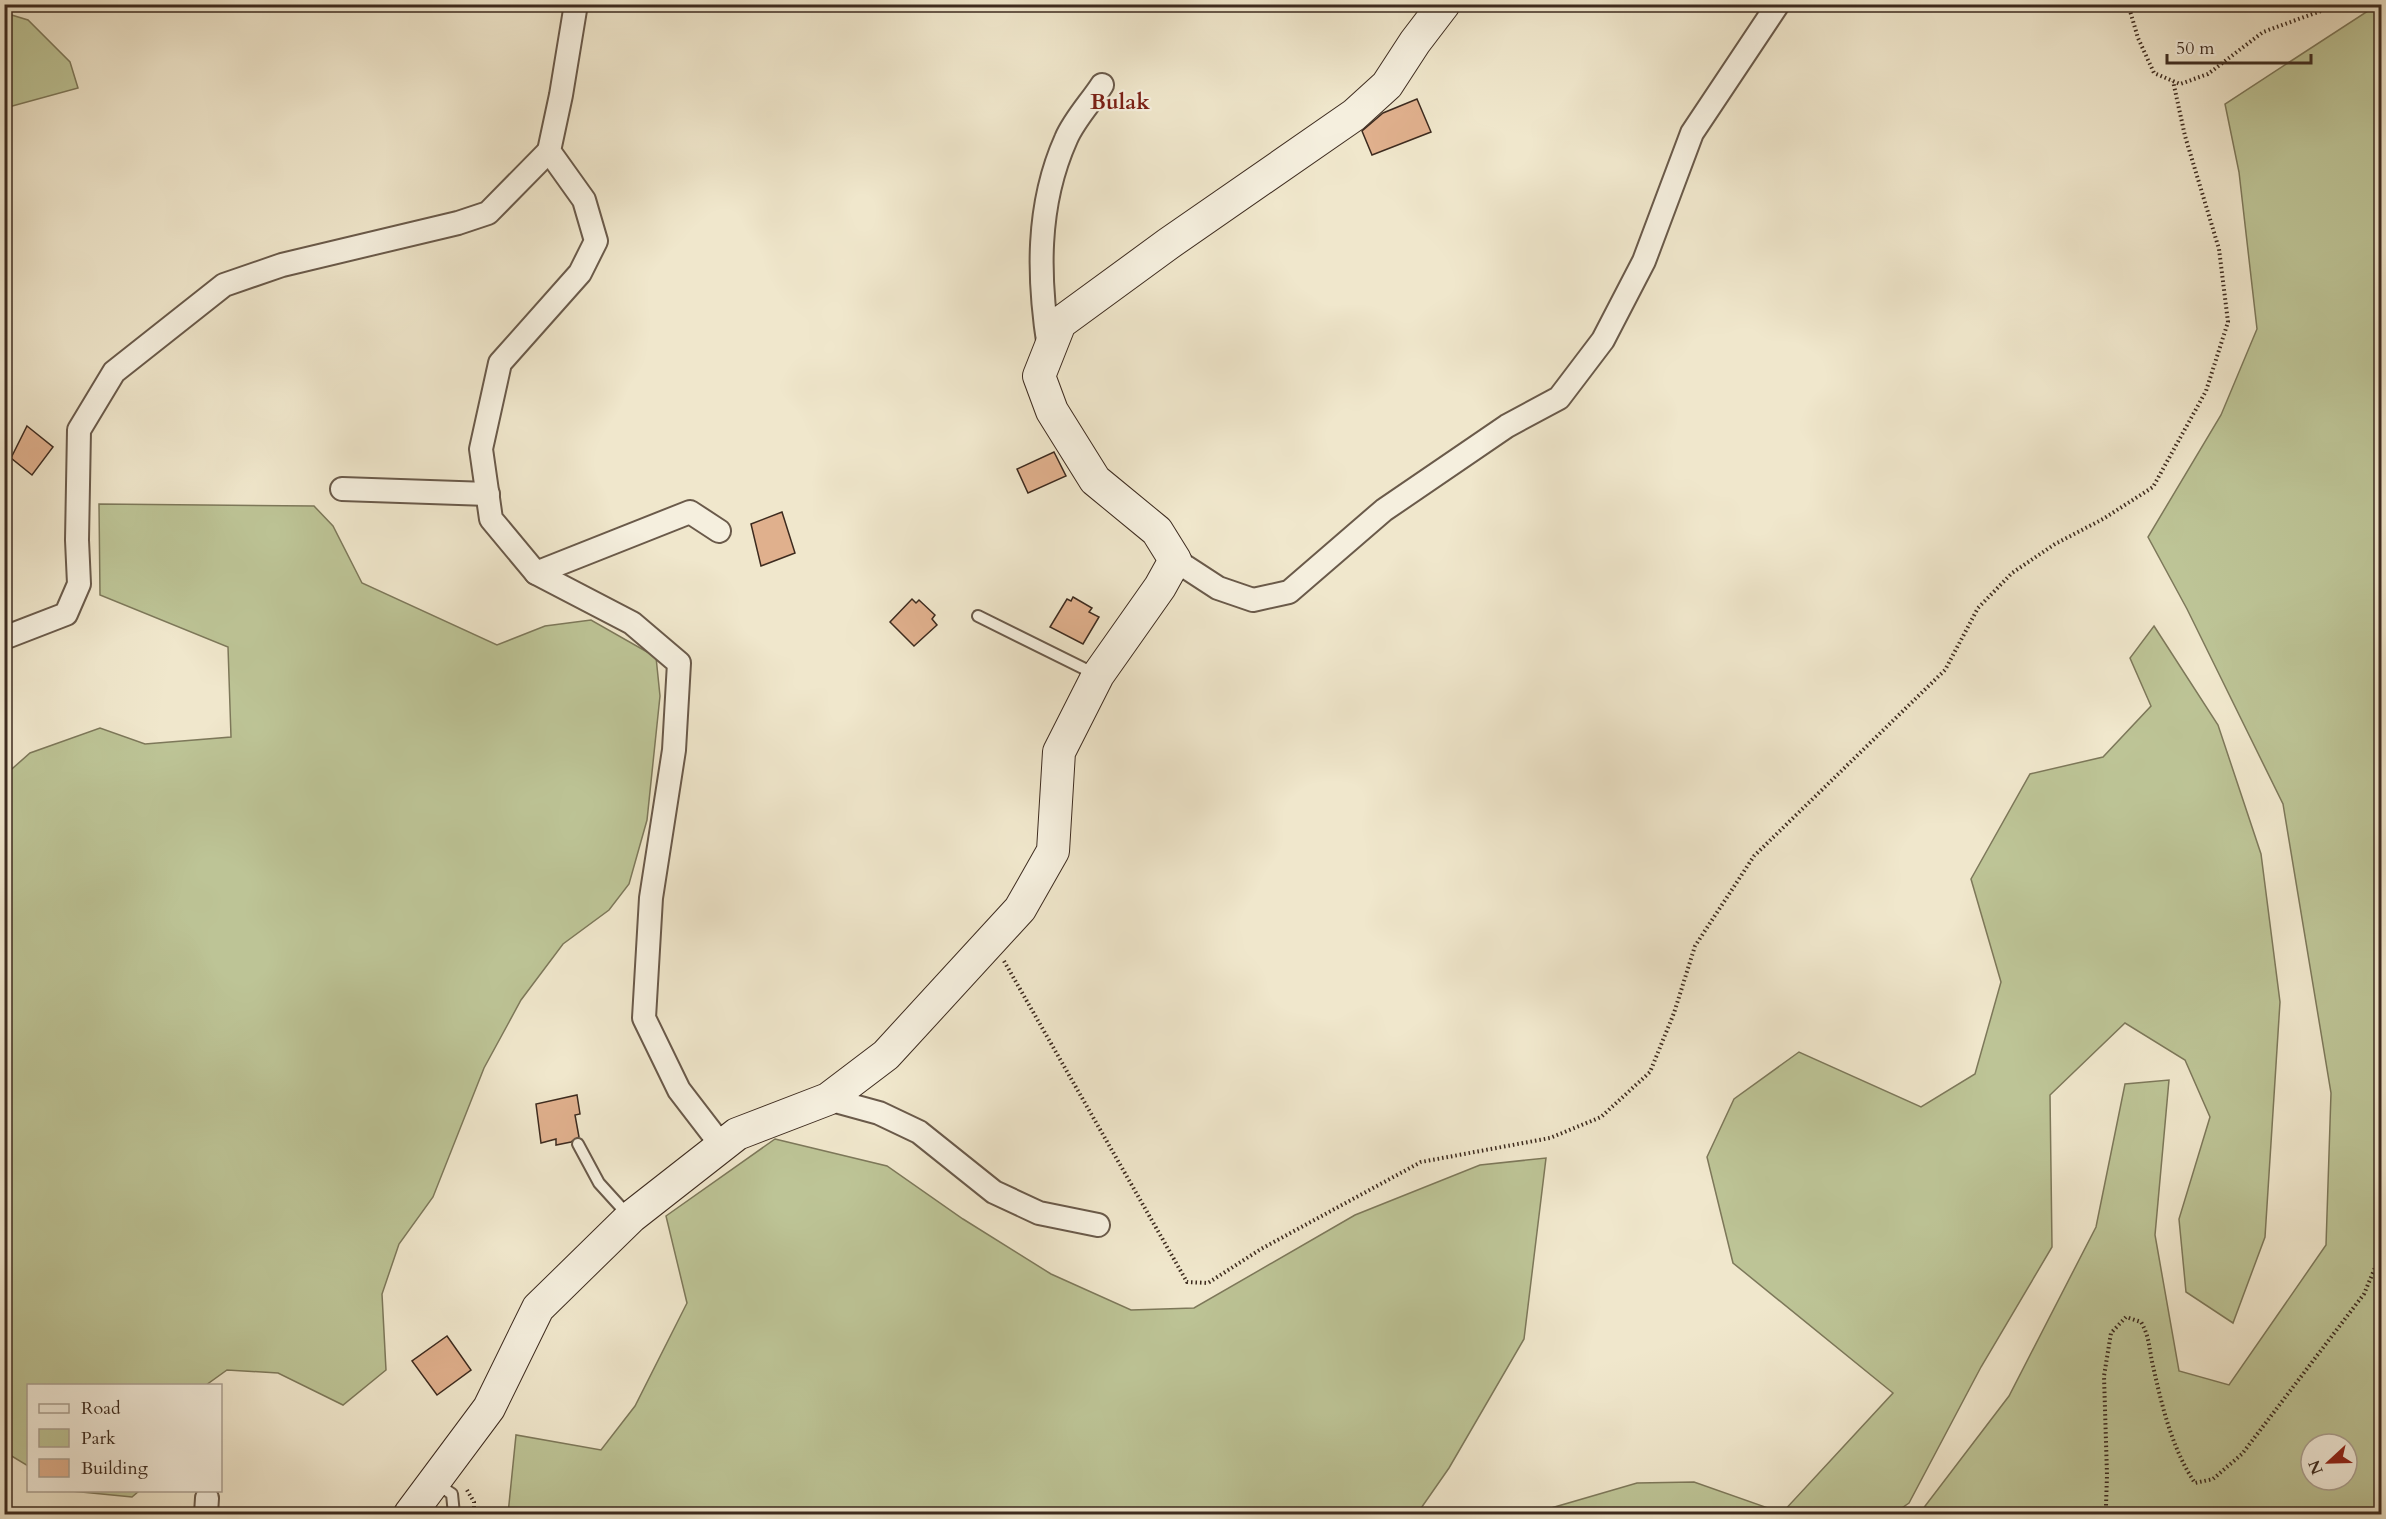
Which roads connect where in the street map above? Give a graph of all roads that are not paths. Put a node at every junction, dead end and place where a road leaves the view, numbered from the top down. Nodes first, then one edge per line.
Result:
1 (576, 4) edge
2 (1444, 4) edge
3 (1778, 4) edge
4 (1102, 85) dead end
5 (549, 151) junction
6 (1050, 350) junction
7 (342, 489) dead end
8 (488, 494) junction
9 (719, 531) dead end
10 (1175, 560) junction
11 (536, 573) junction
12 (978, 616) dead end
13 (4, 638) edge
14 (1098, 675) junction
15 (828, 1099) junction
16 (578, 1144) dead end
17 (722, 1146) junction
18 (631, 1217) junction
19 (1098, 1225) dead end
20 (434, 1482) junction
21 (410, 1515) edge
22 (454, 1515) edge

1 - 5 street
2 - 6 street
3 - 10 street
4 - 6 street
5 - 8 street
5 - 13 street
6 - 10 street
7 - 8 street
8 - 11 street
9 - 11 street
10 - 14 street
11 - 17 street
12 - 14 lane
14 - 15 street
15 - 17 street
15 - 19 street
16 - 18 lane
17 - 18 street
18 - 20 street
20 - 21 street
20 - 22 lane

